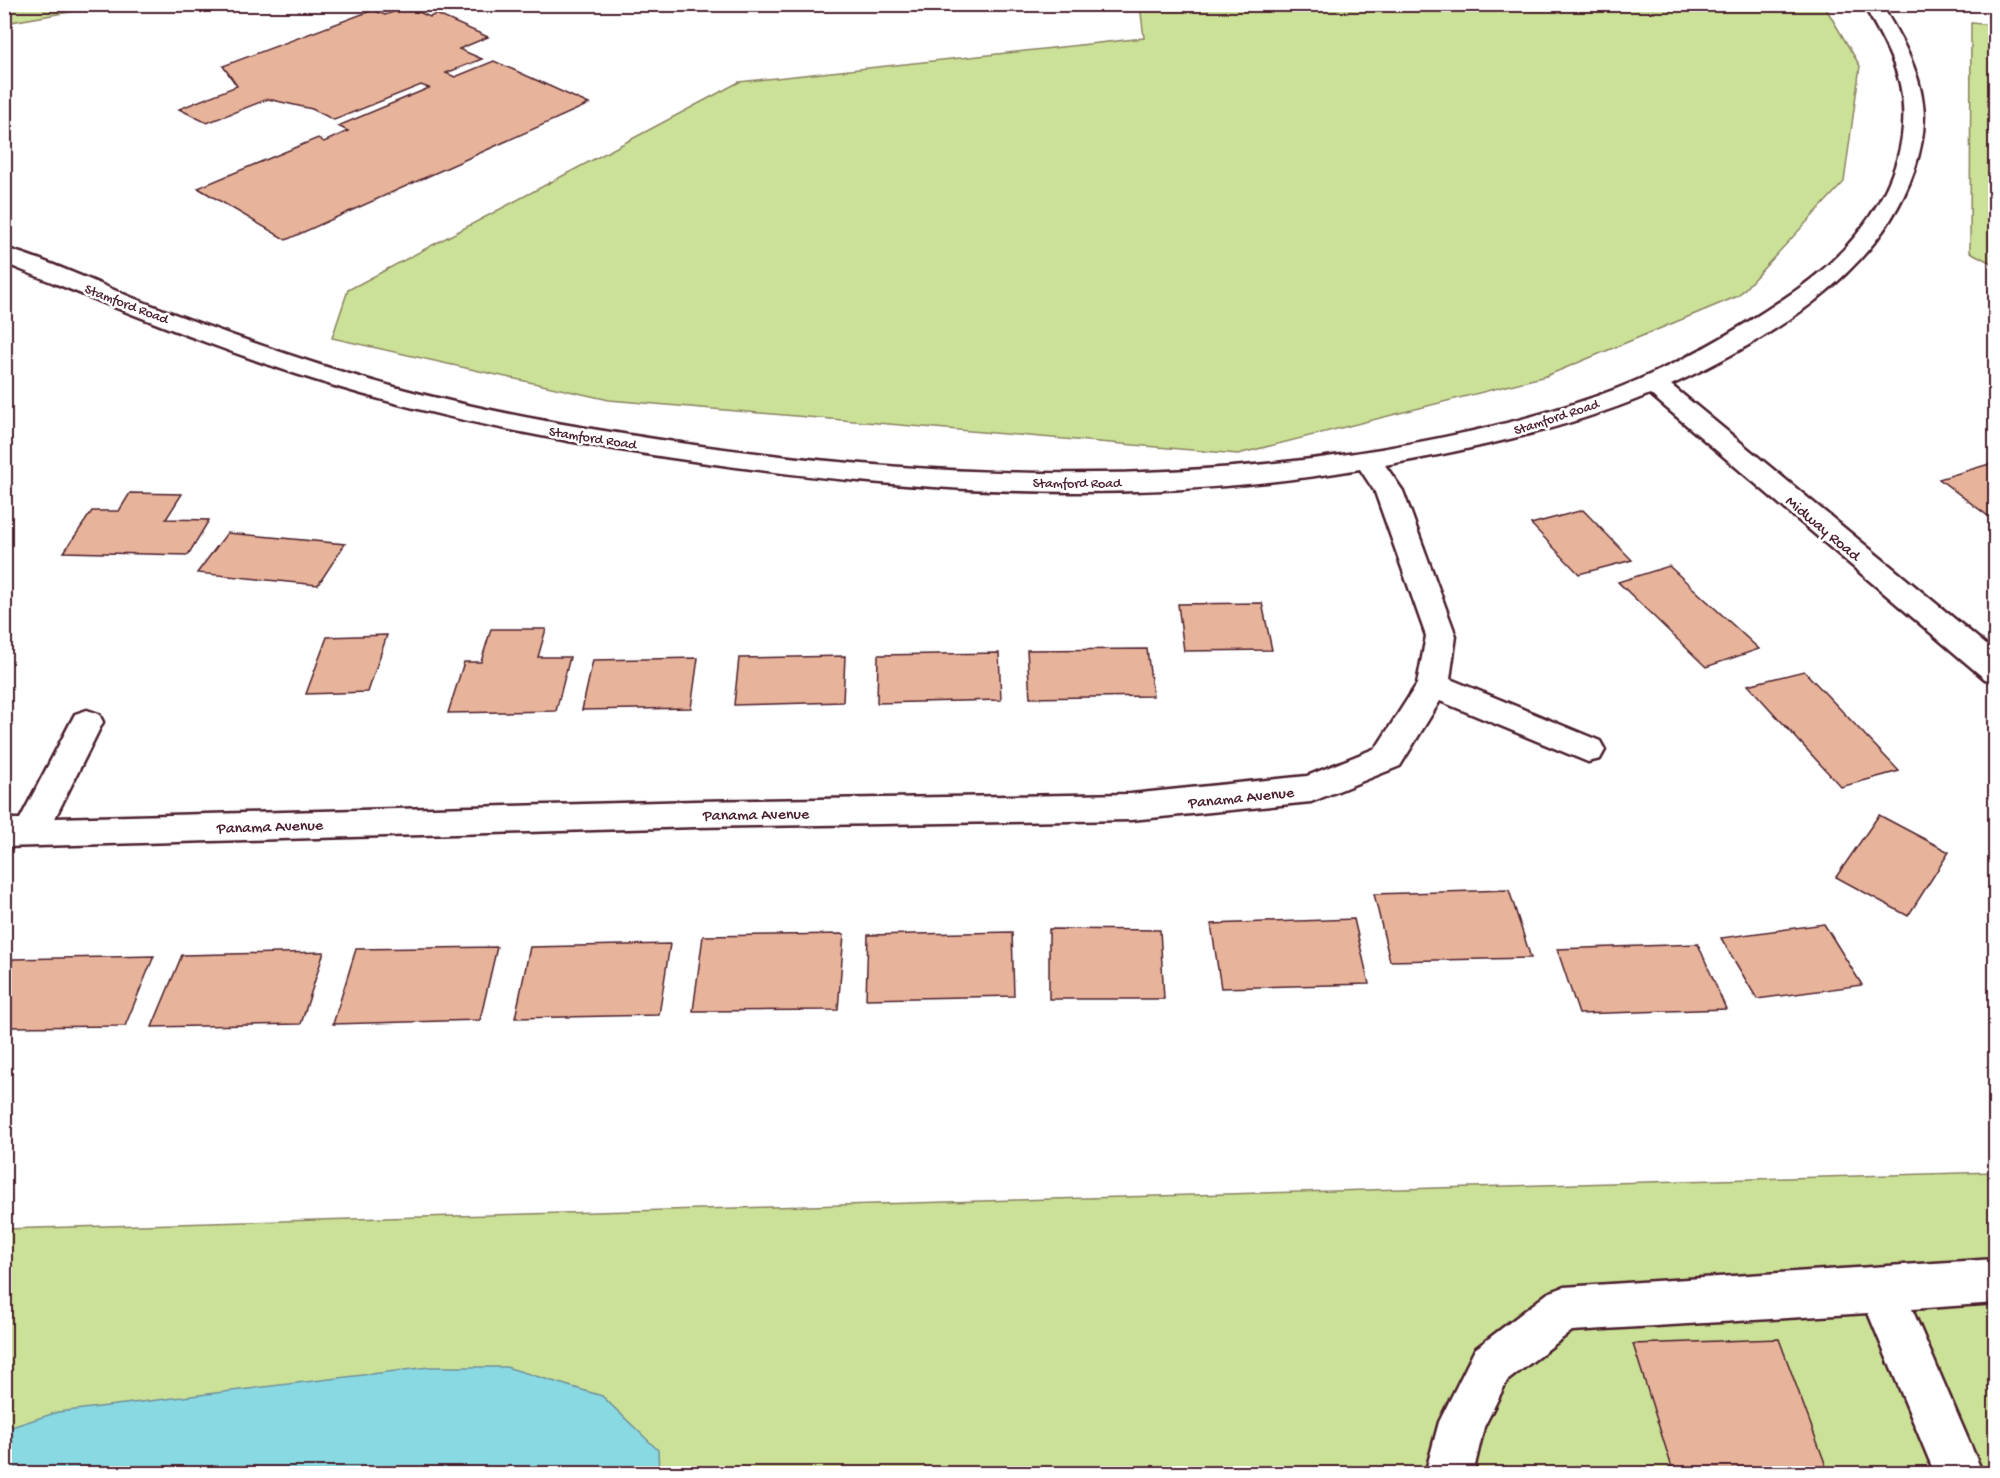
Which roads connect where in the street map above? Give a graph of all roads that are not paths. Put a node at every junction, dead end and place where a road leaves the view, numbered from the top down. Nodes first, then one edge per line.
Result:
1 (1872, 4) edge
2 (4, 255) edge
3 (1653, 382) junction
4 (1368, 461) junction
5 (1995, 671) edge
6 (1433, 685) junction
7 (87, 722) dead end
8 (1588, 750) dead end
9 (18, 832) edge
10 (1995, 1281) edge
11 (1881, 1290) junction
12 (1449, 1473) edge
13 (1959, 1473) edge

1 - 3 street, Stamford Road
2 - 4 street, Stamford Road
3 - 4 street, Stamford Road
3 - 5 street, Midway Road
4 - 6 street, Panama Avenue
6 - 8 street
6 - 9 street, Panama Avenue
7 - 9 street, Panama Avenue
10 - 11 street
11 - 12 street
11 - 13 street

